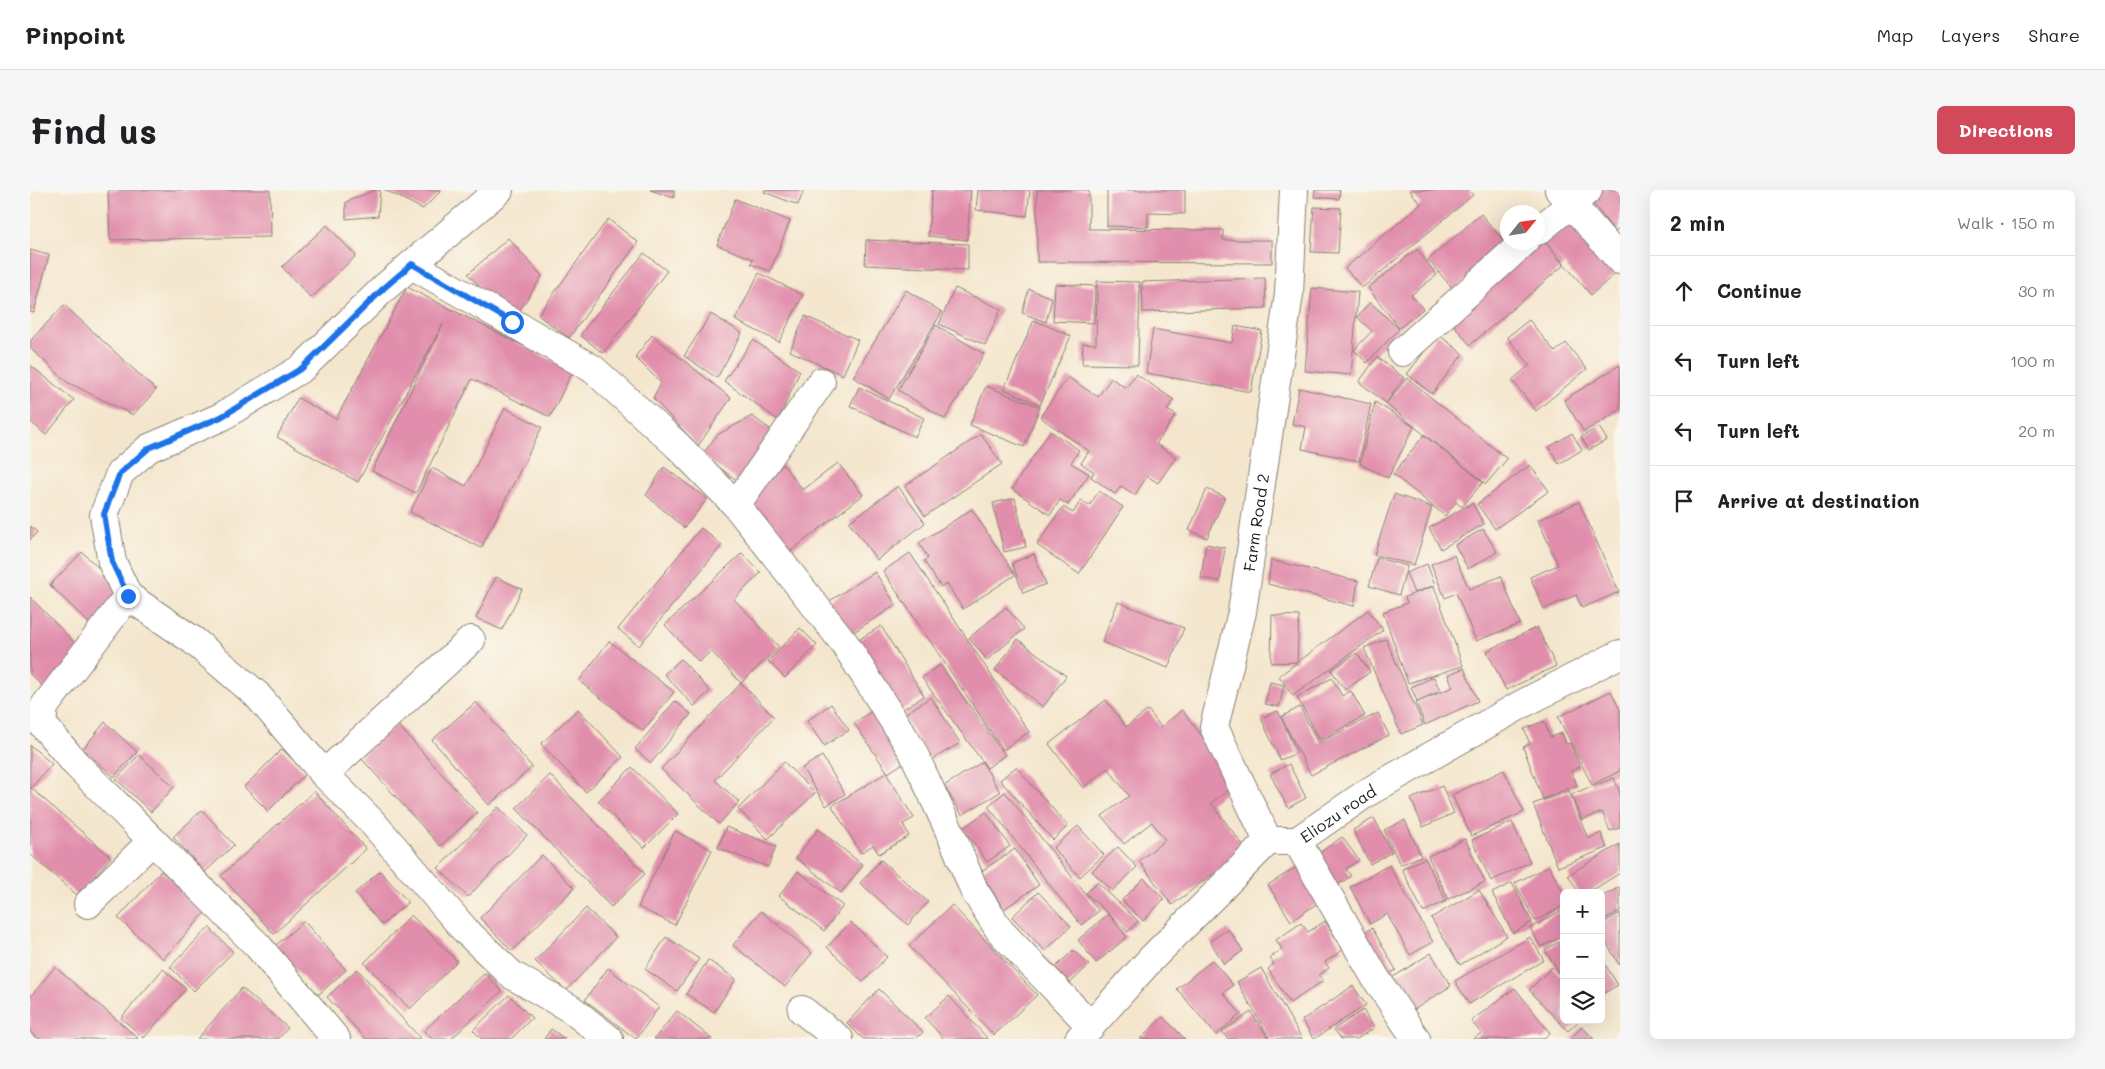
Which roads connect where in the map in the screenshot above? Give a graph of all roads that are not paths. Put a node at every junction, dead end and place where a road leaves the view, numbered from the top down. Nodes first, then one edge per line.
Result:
1 (499, 190) edge
2 (1294, 190) edge
3 (1572, 195) edge
4 (1545, 224) edge
5 (1515, 250) edge
6 (1620, 260) edge
7 (412, 264) junction
8 (1402, 352) dead end
9 (821, 382) dead end
10 (736, 505) junction
11 (128, 596) junction
12 (471, 640) dead end
13 (1620, 654) edge
14 (324, 774) junction
15 (152, 841) junction
16 (1268, 841) junction
17 (1297, 841) junction
18 (88, 904) dead end
19 (802, 1010) dead end
20 (1085, 1032) edge
21 (336, 1039) edge
22 (609, 1039) edge
23 (839, 1039) edge
24 (1416, 1039) edge

1 - 7 street
2 - 16 street, Farm Road 2
3 - 4 street
3 - 6 street
5 - 8 street
7 - 10 street
7 - 11 street
9 - 10 street
10 - 20 street
11 - 14 street
11 - 15 street
12 - 14 street
13 - 17 street, Eliozu road
14 - 22 street
15 - 18 street
15 - 21 street
16 - 17 street, Eliozu road
16 - 20 street
17 - 24 street
19 - 23 street

